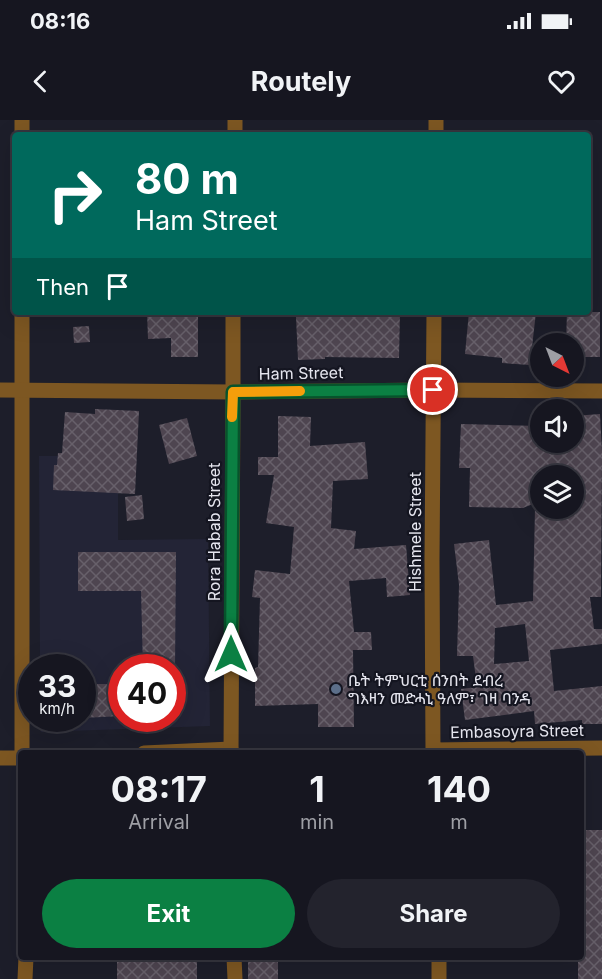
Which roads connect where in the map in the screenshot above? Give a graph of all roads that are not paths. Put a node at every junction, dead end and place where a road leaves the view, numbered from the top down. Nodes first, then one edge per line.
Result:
1 (22, 315) edge
2 (233, 315) edge
3 (434, 315) edge
4 (0, 390) edge
5 (22, 390) junction
6 (433, 390) junction
7 (602, 391) edge
8 (233, 392) junction
9 (602, 748) edge
10 (22, 750) edge
11 (231, 750) edge
12 (433, 750) edge
13 (518, 750) edge
14 (0, 758) edge
15 (18, 758) edge
16 (26, 960) edge
17 (234, 960) edge
18 (439, 960) edge
19 (25, 979) edge
20 (235, 979) edge
21 (439, 979) edge

1 - 5 street
2 - 8 street, Rora Habab Street
3 - 6 street, Hishmele Street
4 - 5 street, Ham Street
5 - 8 street, Ham Street
5 - 10 street
6 - 7 street, Ham Street
6 - 8 street, Ham Street
6 - 12 street, Hishmele Street
8 - 11 street, Rora Habab Street
9 - 13 street, Embasoyra Street
14 - 15 street
16 - 19 street
17 - 20 street
18 - 21 street

